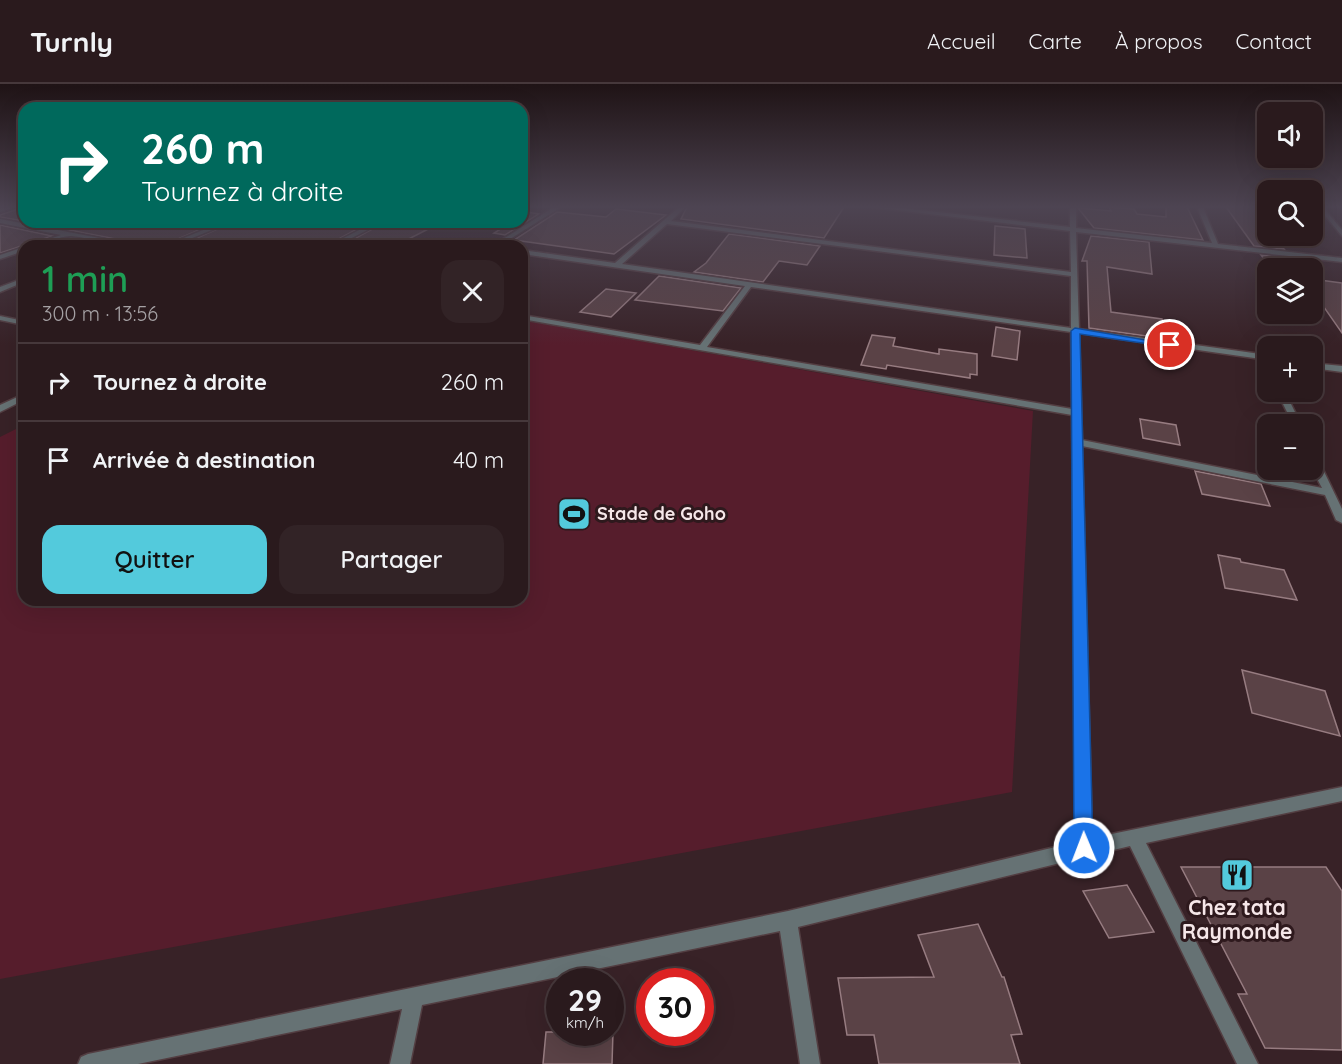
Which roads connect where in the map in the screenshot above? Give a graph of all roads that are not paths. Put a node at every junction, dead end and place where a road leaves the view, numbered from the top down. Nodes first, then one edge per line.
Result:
1 (528, 253) edge
2 (631, 253) edge
3 (912, 253) edge
4 (1074, 253) edge
5 (1277, 253) edge
6 (1342, 260) edge
7 (616, 266) junction
8 (1074, 273) junction
9 (18, 282) edge
10 (749, 285) junction
11 (0, 290) edge
12 (0, 318) edge
13 (528, 318) edge
14 (18, 322) edge
15 (1075, 331) junction
16 (701, 349) junction
17 (1257, 358) edge
18 (1323, 366) edge
19 (1342, 369) edge
20 (18, 400) edge
21 (0, 409) edge
22 (1077, 413) junction
23 (1077, 442) junction
24 (1323, 480) edge
25 (1329, 493) junction
26 (1342, 520) edge
27 (1342, 794) edge
28 (1135, 838) junction
29 (1084, 848) junction
30 (788, 920) junction
31 (414, 998) junction
32 (88, 1064) edge
33 (400, 1064) edge
34 (810, 1064) edge
35 (1248, 1064) edge

1 - 7 street
2 - 7 street
3 - 8 street
4 - 8 street
5 - 6 street
7 - 10 street
8 - 15 street
9 - 11 street
10 - 15 street
10 - 16 street
12 - 14 street
13 - 16 street
15 - 17 street
15 - 22 street
16 - 22 street
18 - 19 street
20 - 21 street
22 - 23 street
23 - 25 street
23 - 29 street
24 - 25 street
25 - 26 street
27 - 28 street
28 - 29 street
28 - 35 street
29 - 30 street
30 - 31 street
30 - 34 street
31 - 32 street
31 - 33 street

